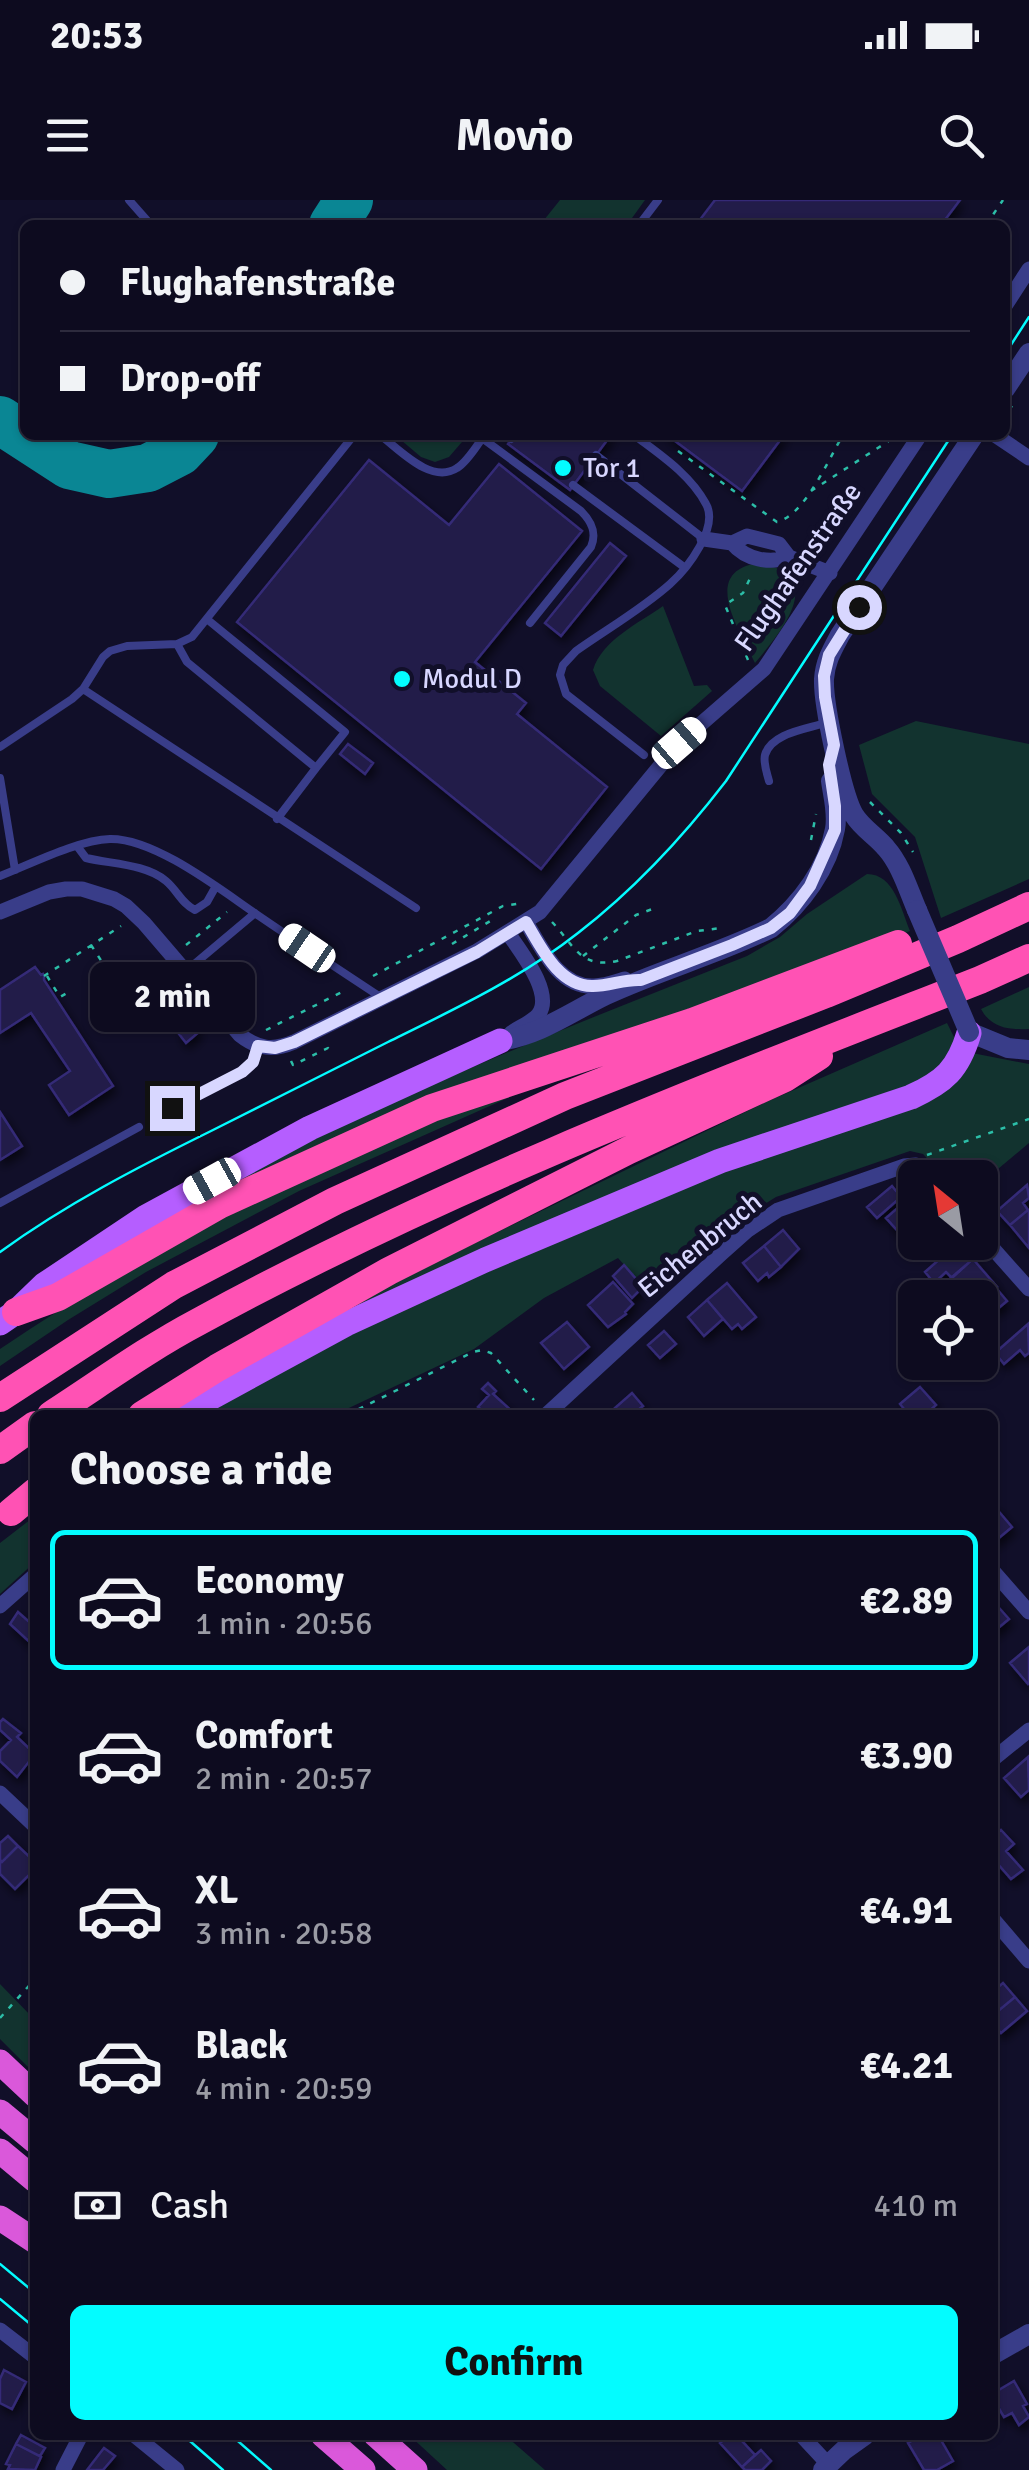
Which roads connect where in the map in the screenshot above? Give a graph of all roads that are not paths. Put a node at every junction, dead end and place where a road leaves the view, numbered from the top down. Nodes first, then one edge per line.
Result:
1 (129, 200) edge
2 (658, 200) edge
3 (147, 220) edge
4 (643, 220) edge
5 (1029, 269) edge
6 (1010, 298) edge
7 (1029, 352) edge
8 (1010, 381) edge
9 (350, 440) edge
10 (387, 440) edge
11 (482, 440) edge
12 (488, 440) edge
13 (641, 440) edge
14 (917, 440) edge
15 (971, 440) edge
16 (1002, 440) edge
17 (596, 456) dead end
18 (1029, 458) edge
19 (574, 486) dead end
20 (704, 539) junction
21 (732, 543) junction
22 (790, 556) junction
23 (684, 567) junction
24 (830, 573) junction
25 (208, 620) junction
26 (530, 623) dead end
27 (177, 644) junction
28 (82, 688) junction
29 (829, 722) junction
30 (834, 745) junction
31 (0, 747) edge
32 (644, 755) dead end
33 (316, 768) junction
34 (0, 778) edge
35 (769, 780) dead end
36 (870, 818) junction
37 (278, 819) junction
38 (835, 830) junction
39 (77, 846) junction
40 (14, 870) junction
41 (0, 876) edge
42 (216, 886) junction
43 (416, 908) dead end
44 (0, 912) edge
45 (1017, 912) edge
46 (255, 913) junction
47 (526, 922) junction
48 (508, 933) junction
49 (1029, 958) edge
50 (185, 971) junction
51 (641, 980) junction
52 (382, 998) junction
53 (861, 1026) junction
54 (969, 1032) junction
55 (260, 1039) junction
56 (500, 1041) junction
57 (1029, 1050) edge
58 (172, 1108) dead end
59 (140, 1126) dead end
60 (898, 1168) edge
61 (0, 1203) edge
62 (998, 1254) edge
63 (1029, 1289) edge
64 (8, 1318) edge
65 (0, 1398) edge
66 (59, 1410) edge
67 (150, 1410) edge
68 (189, 1410) edge
69 (555, 1410) edge
70 (30, 1429) edge
71 (0, 1450) edge
72 (998, 1577) edge
73 (30, 1580) edge
74 (0, 1606) edge
75 (1029, 1612) edge
76 (1029, 1730) edge
77 (998, 1755) edge
78 (0, 1793) edge
79 (30, 1821) edge
80 (998, 1925) edge
81 (1029, 1961) edge
82 (0, 2062) edge
83 (30, 2089) edge
84 (0, 2112) edge
85 (30, 2137) edge
86 (0, 2151) edge
87 (30, 2176) edge
88 (0, 2218) edge
89 (30, 2238) edge
90 (0, 2330) edge
91 (1029, 2334) edge
92 (998, 2352) edge
93 (30, 2353) edge
94 (78, 2440) edge
95 (140, 2440) edge
96 (329, 2440) edge
97 (382, 2440) edge
98 (805, 2440) edge
99 (859, 2440) edge
100 (825, 2467) edge
101 (63, 2470) edge
102 (177, 2470) edge
103 (363, 2470) edge
104 (415, 2470) edge

1 - 3 lane
2 - 4 lane
5 - 6 street
7 - 8 street
9 - 25 lane
10 - 11 lane
12 - 26 lane
13 - 20 lane
14 - 24 street, Flughafenstraße
15 - 29 street
16 - 18 street
17 - 20 lane
19 - 23 lane
20 - 21 street
20 - 23 lane
21 - 22 street
21 - 22 street
22 - 24 street
23 - 32 lane
24 - 47 street, Flughafenstraße
25 - 27 lane
25 - 33 lane
27 - 28 lane
27 - 33 lane
28 - 31 lane
28 - 37 lane
29 - 30 street
29 - 35 lane
30 - 36 street
30 - 38 street
33 - 37 lane
34 - 40 lane
36 - 38 street
36 - 54 street, bridge
37 - 43 lane
38 - 51 street
39 - 40 lane
39 - 42 lane
39 - 42 lane
40 - 41 lane
42 - 46 lane
44 - 50 street
45 - 64 highway
45 - 65 highway
46 - 50 lane
46 - 52 lane
47 - 48 street, Flughafenstraße
47 - 51 street
48 - 52 street, Flughafenstraße
48 - 56 street
49 - 53 highway
50 - 55 street
51 - 56 street
52 - 55 street, Flughafenstraße
53 - 66 highway
53 - 67 highway
54 - 57 street
54 - 68 main road
55 - 58 lane
56 - 64 main road
59 - 61 lane
60 - 69 street, Eichenbruch
62 - 63 street
70 - 71 highway
72 - 75 street
73 - 74 street
76 - 77 street
78 - 79 street
80 - 81 street
82 - 83 highway
84 - 85 highway
86 - 87 highway
88 - 89 highway
90 - 93 street
91 - 92 street
94 - 101 street
95 - 102 street
96 - 103 highway
97 - 104 highway
98 - 100 street
99 - 100 street

